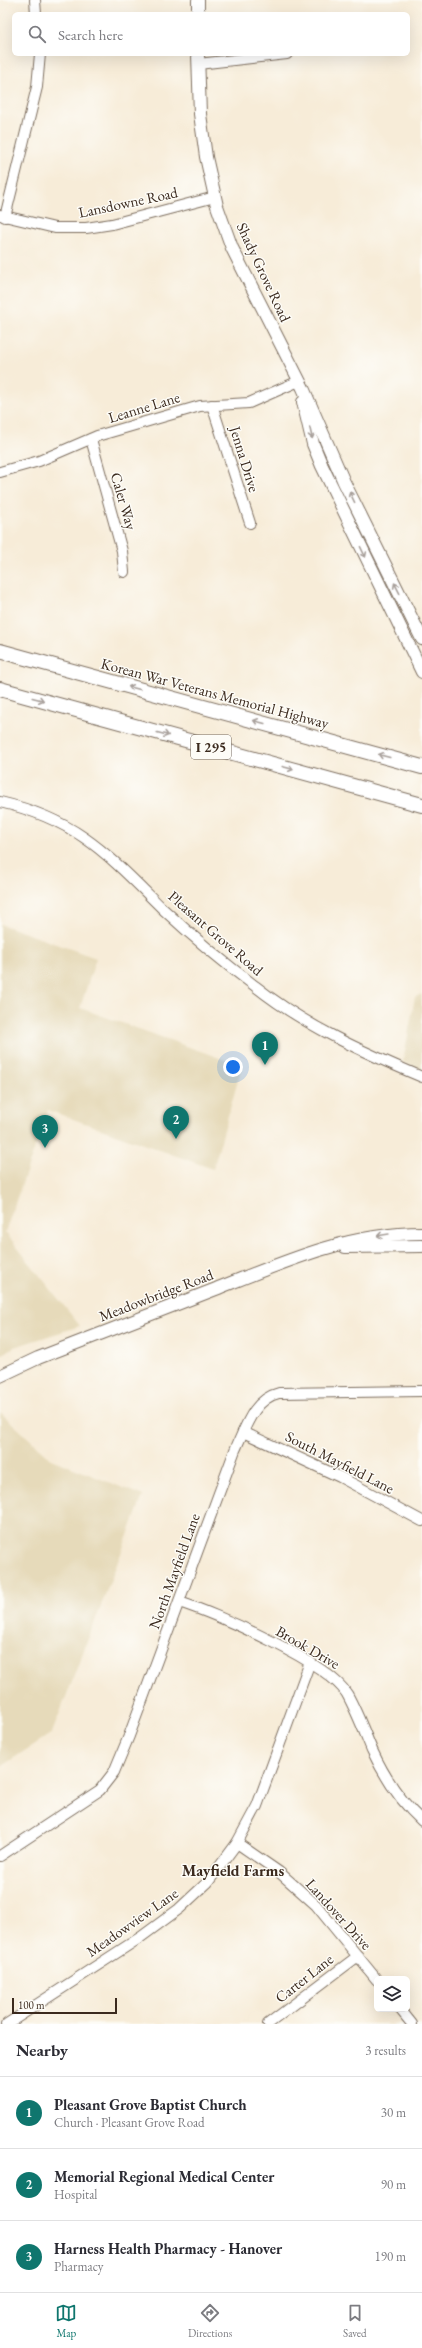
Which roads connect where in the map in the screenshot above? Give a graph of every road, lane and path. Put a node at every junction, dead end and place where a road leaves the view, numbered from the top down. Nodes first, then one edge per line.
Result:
1 (35, 0) edge
2 (198, 0) edge
3 (36, 12) edge
4 (198, 12) edge
5 (40, 56) edge
6 (251, 56) edge
7 (198, 59) edge
8 (215, 197) junction
9 (2, 216) edge
10 (299, 381) junction
11 (212, 405) junction
12 (91, 439) junction
13 (0, 472) edge
14 (250, 523) dead end
15 (124, 572) dead end
16 (412, 618) junction
17 (399, 624) junction
18 (422, 639) edge
19 (0, 651) edge
20 (422, 672) edge
21 (0, 689) edge
22 (422, 767) edge
23 (0, 802) edge
24 (422, 805) edge
25 (422, 1077) edge
26 (422, 1233) edge
27 (422, 1246) edge
28 (326, 1248) junction
29 (0, 1376) edge
30 (422, 1391) edge
31 (244, 1432) junction
32 (422, 1521) edge
33 (179, 1602) junction
34 (310, 1662) junction
35 (422, 1821) edge
36 (237, 1843) junction
37 (0, 1856) edge
38 (358, 1956) junction
39 (374, 1976) edge
40 (402, 2012) edge
41 (7, 2024) edge
42 (268, 2024) edge
43 (412, 2024) edge

1 - 3 street
2 - 4 main road
5 - 9 street
6 - 7 street
7 - 8 main road, Shady Grove Road
8 - 9 street, Lansdowne Road
8 - 10 main road, Shady Grove Road
10 - 11 street, Leanne Lane
16 -> 10 main road, Shady Grove Road
10 -> 17 main road, Shady Grove Road
11 - 12 street, Leanne Lane
11 - 14 street, Jenna Drive
12 - 13 street, Leanne Lane
12 - 15 street, Caler Way
16 - 17 main road
16 - 18 main road, Shady Grove Road
17 - 20 main road, Shady Grove Road
22 -> 19 highway, Korean War Veterans Memorial Highway / I 295
21 -> 24 highway, I 295
23 - 25 street, Pleasant Grove Road
26 -> 28 main road, Meadowbridge Road
27 - 28 main road, Meadowbridge Road
28 - 29 main road, Meadowbridge Road
30 - 31 street, North Mayfield Lane
31 - 32 street, South Mayfield Lane
31 - 33 street, North Mayfield Lane
33 - 34 street, Brook Drive
33 - 37 street, North Mayfield Lane
34 - 35 street, Brook Drive
34 - 36 street, Meadowview Lane
36 - 38 street, Landover Drive
36 - 41 street, Meadowview Lane
38 - 39 street, Landover Drive
38 - 42 street, Carter Lane
40 - 43 street

